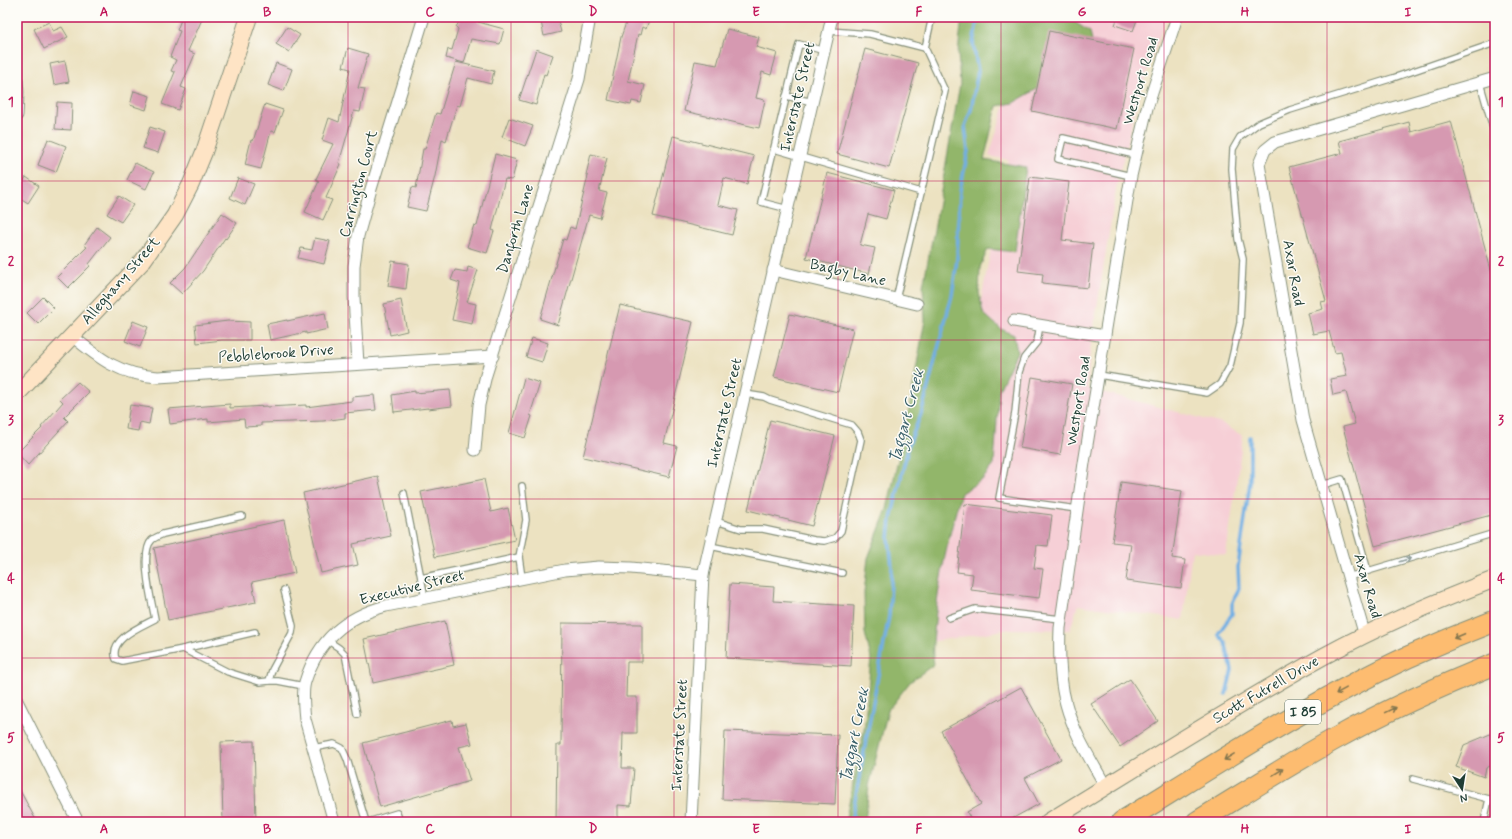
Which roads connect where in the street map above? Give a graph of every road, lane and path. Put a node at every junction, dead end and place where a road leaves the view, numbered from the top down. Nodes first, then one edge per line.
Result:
1 (249, 17) edge
2 (424, 17) edge
3 (590, 17) edge
4 (832, 17) edge
5 (932, 17) edge
6 (1177, 17) edge
7 (829, 31) junction
8 (1495, 43) edge
9 (925, 48) junction
10 (825, 51) junction
11 (1495, 78) edge
12 (17, 81) edge
13 (1480, 83) junction
14 (786, 96) junction
15 (812, 102) junction
16 (17, 115) edge
17 (1495, 135) edge
18 (774, 149) junction
19 (800, 155) junction
20 (1135, 155) junction
21 (1131, 176) junction
22 (921, 192) junction
23 (788, 209) junction
24 (773, 270) junction
25 (896, 299) junction
26 (917, 304) dead end
27 (1014, 321) dead end
28 (1040, 325) junction
29 (72, 336) junction
30 (1105, 336) junction
31 (493, 356) junction
32 (358, 364) junction
33 (1099, 375) junction
34 (17, 394) edge
35 (745, 394) junction
36 (475, 450) dead end
37 (1322, 485) junction
38 (522, 486) dead end
39 (404, 492) dead end
40 (1077, 509) junction
41 (242, 516) dead end
42 (716, 521) junction
43 (1495, 533) edge
44 (710, 546) junction
45 (519, 557) junction
46 (1368, 571) junction
47 (842, 573) dead end
48 (703, 575) junction
49 (1348, 577) junction
50 (421, 578) junction
51 (522, 578) junction
52 (1495, 579) edge
53 (284, 590) dead end
54 (425, 598) junction
55 (949, 618) dead end
56 (1061, 619) junction
57 (1495, 621) edge
58 (255, 632) dead end
59 (1365, 636) junction
60 (327, 640) junction
61 (183, 649) junction
62 (1495, 664) edge
63 (269, 681) junction
64 (305, 686) junction
65 (17, 702) edge
66 (356, 714) dead end
67 (313, 748) junction
68 (1414, 779) dead end
69 (1106, 787) junction
70 (1489, 800) junction
71 (1495, 802) edge
72 (78, 822) edge
73 (334, 822) edge
74 (367, 822) edge
75 (400, 822) edge
76 (691, 822) edge
77 (1048, 822) edge
78 (1122, 822) edge
79 (1197, 822) edge
80 (1484, 822) edge

1 - 29 street, Alleghany Street
2 - 32 street, Carrington Court
3 - 31 street, Danforth Lane
4 - 7 street, Interstate Street
5 - 9 lane
6 - 20 street, Westport Road
7 - 9 lane
7 - 10 street, Interstate Street
8 - 33 lane
9 - 22 lane
10 - 14 lane
10 - 15 street, Interstate Street
11 - 13 street, Axar Road
12 - 16 street
13 - 17 lane
13 - 37 street, Axar Road
14 - 15 lane
14 - 18 lane
15 - 19 street, Interstate Street
18 - 19 lane
18 - 23 lane
19 - 22 lane
19 - 23 street, Interstate Street
20 - 21 street, Westport Road
20 - 21 lane
21 - 30 street, Westport Road
22 - 25 lane
23 - 24 street, Interstate Street
24 - 25 street, Bagby Lane
24 - 35 street, Interstate Street
25 - 26 street, Bagby Lane
27 - 28 street
28 - 30 street
28 - 40 lane
29 - 32 street, Pebblebrook Drive
29 - 34 street, Alleghany Street
30 - 33 street, Westport Road
31 - 32 street, Pebblebrook Drive
31 - 36 street, Danforth Lane
33 - 40 street, Westport Road
35 - 42 street, Interstate Street
35 - 42 lane
37 - 46 lane
37 - 49 street, Axar Road
38 - 45 lane
39 - 50 lane
40 - 56 street, Westport Road
41 - 61 lane
42 - 44 street, Interstate Street
46 -> 43 lane
44 - 47 lane
44 - 48 street, Interstate Street
45 - 50 lane
45 - 51 lane
46 - 49 lane
48 - 51 street, Executive Street
48 - 76 street, Interstate Street
49 - 59 street, Axar Road
50 - 54 lane
51 - 54 street, Executive Street
52 - 59 street, Scott Futrell Drive
53 - 63 lane
54 - 60 street, Executive Street
55 - 56 lane
56 - 69 street, Westport Road
57 -> 78 highway, I 85
58 - 61 lane
59 - 69 street, Scott Futrell Drive
60 - 64 street, Executive Street
60 - 66 lane
61 - 63 lane
79 -> 62 highway, I 85
63 - 64 lane
64 - 67 street, Executive Street
65 - 72 street
67 - 73 street, Executive Street
67 - 74 lane
68 - 70 lane
69 - 77 street, Scott Futrell Drive
70 - 71 lane
70 - 80 lane
74 - 75 lane

